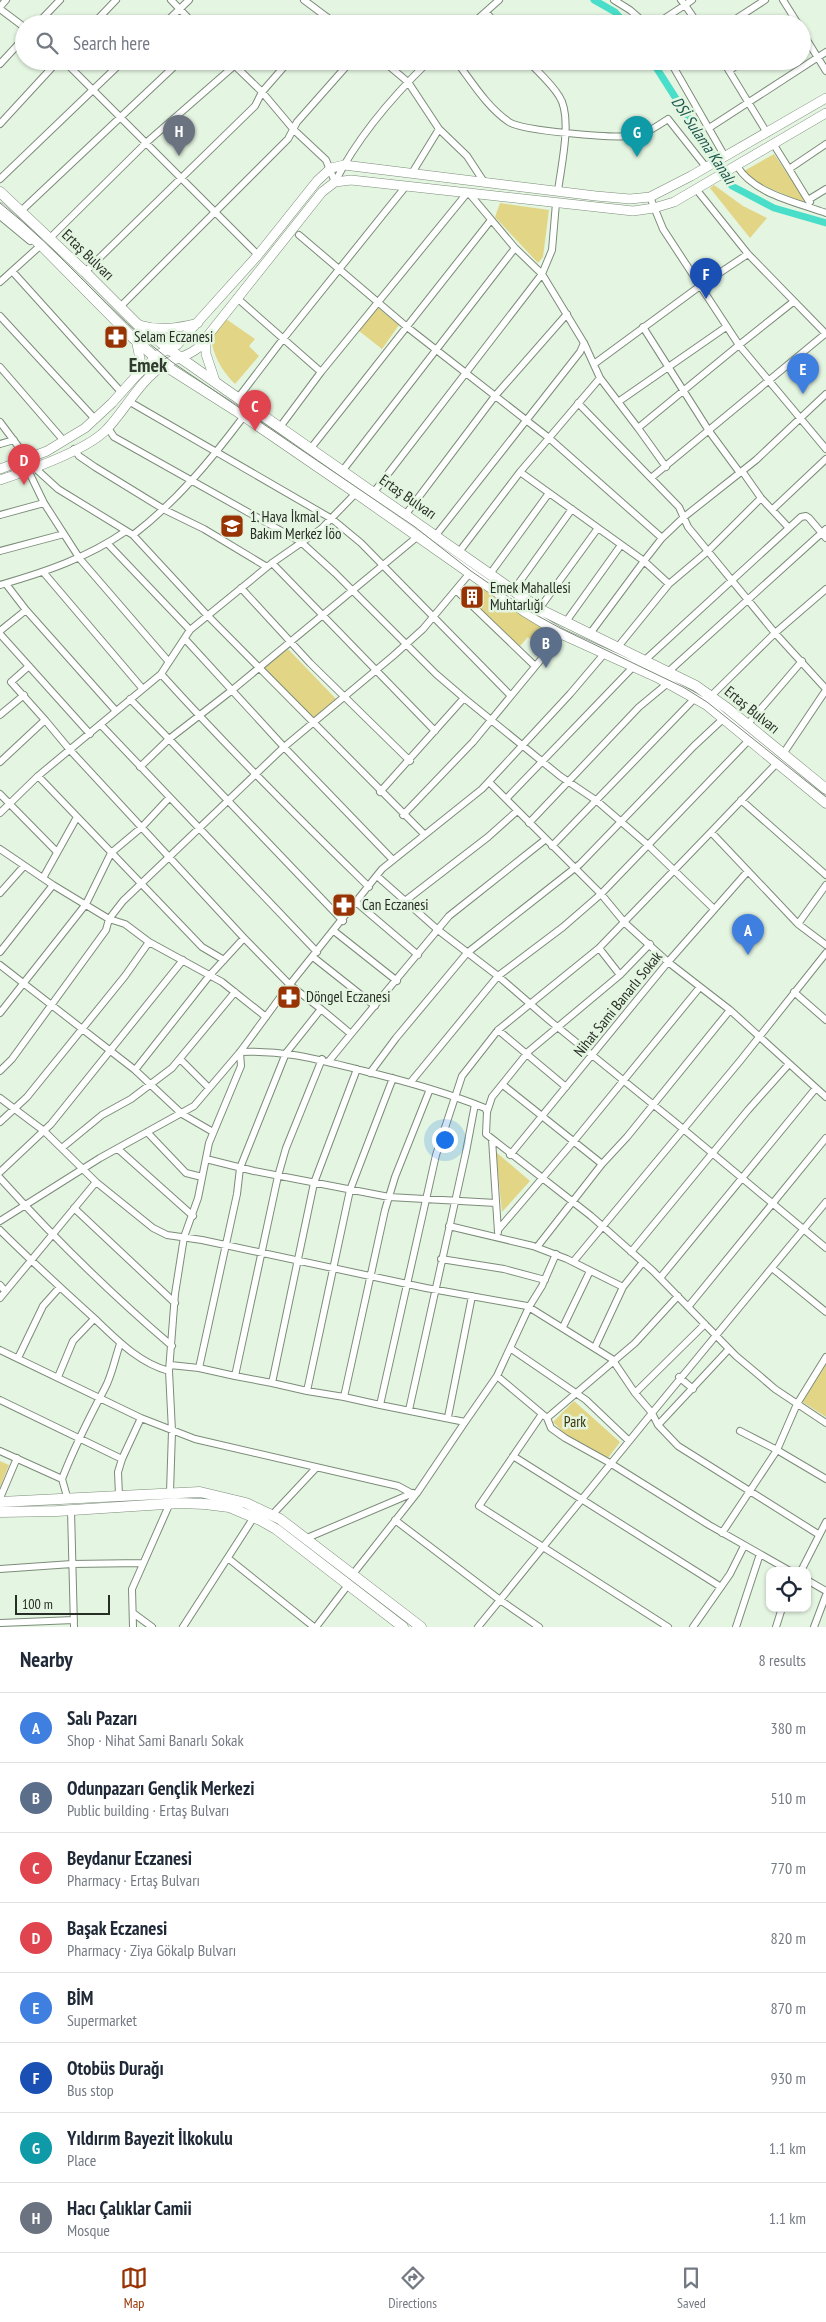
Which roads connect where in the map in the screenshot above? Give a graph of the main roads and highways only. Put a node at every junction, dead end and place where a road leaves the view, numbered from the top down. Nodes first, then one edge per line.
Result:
1 (826, 98) edge
2 (826, 113) edge
3 (0, 192) edge
4 (0, 208) edge
5 (198, 323) junction
6 (137, 324) junction
7 (206, 338) junction
8 (136, 339) junction
9 (170, 349) junction
10 (156, 357) junction
11 (182, 359) junction
12 (164, 365) junction
13 (180, 375) junction
14 (136, 376) junction
15 (214, 381) junction
16 (146, 382) junction
17 (0, 469) edge
18 (0, 480) edge
19 (668, 677) junction
20 (780, 758) junction
21 (826, 789) edge
22 (826, 803) edge
23 (0, 1500) edge
24 (69, 1505) junction
25 (0, 1512) edge
26 (398, 1626) edge
27 (421, 1627) edge

1 - 5 main road
2 - 7 main road
3 - 6 main road, Ertaş Bulvarı
4 - 8 main road, Ertaş Bulvarı
5 - 6 main road
5 - 9 main road
6 - 9 main road, Ertaş Bulvarı
7 - 11 main road
7 - 15 main road
8 - 10 main road, Ertaş Bulvarı
8 - 14 main road
9 - 10 main road
9 - 11 main road, Ertaş Bulvarı
10 - 12 main road, Ertaş Bulvarı
10 - 14 main road
11 - 12 main road
11 - 15 main road, Ertaş Bulvarı
12 - 13 main road, Ertaş Bulvarı
12 - 16 main road
13 - 16 main road
13 - 19 main road, Ertaş Bulvarı
14 - 17 main road
15 - 19 main road, Ertaş Bulvarı
16 - 18 main road
19 - 20 main road, Ertaş Bulvarı
19 - 20 main road, Ertaş Bulvarı
20 - 21 main road, Ertaş Bulvarı
20 - 22 main road, Ertaş Bulvarı
23 - 24 main road
24 - 25 main road
24 - 26 main road
24 - 27 main road

